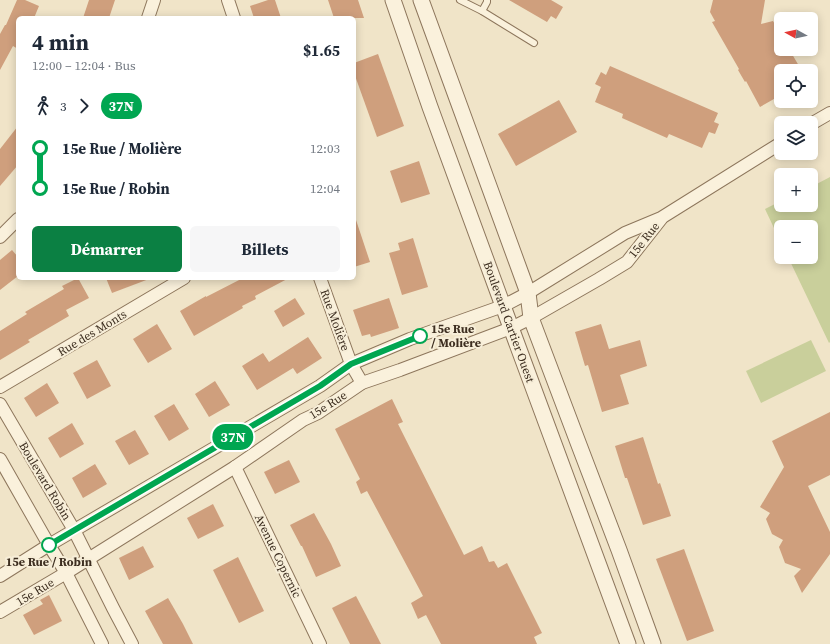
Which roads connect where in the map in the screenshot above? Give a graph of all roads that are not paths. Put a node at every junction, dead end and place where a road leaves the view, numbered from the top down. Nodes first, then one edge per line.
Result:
1 (154, 0) edge
2 (228, 0) edge
3 (393, 0) edge
4 (421, 0) edge
5 (460, 0) edge
6 (487, 0) edge
7 (482, 11) junction
8 (149, 16) edge
9 (233, 16) edge
10 (534, 43) dead end
11 (830, 112) edge
12 (818, 120) edge
13 (774, 147) edge
14 (661, 218) junction
15 (16, 221) edge
16 (0, 237) edge
17 (177, 280) edge
18 (321, 280) edge
19 (166, 283) edge
20 (528, 293) junction
21 (503, 306) junction
22 (531, 318) junction
23 (511, 328) junction
24 (351, 364) junction
25 (362, 383) junction
26 (0, 387) edge
27 (0, 404) edge
28 (0, 458) edge
29 (235, 467) junction
30 (74, 530) junction
31 (49, 545) junction
32 (88, 559) junction
33 (66, 573) junction
34 (0, 576) edge
35 (0, 612) edge
36 (102, 644) edge
37 (132, 644) edge
38 (320, 644) edge
39 (628, 644) edge
40 (653, 644) edge

1 - 8 street
2 - 9 street
3 - 21 street, Boulevard Cartier Ouest
4 - 20 street, Boulevard Cartier Ouest
5 - 7 lane
6 - 7 lane
7 - 10 lane
11 - 12 street
13 - 14 street, 15e Rue
14 - 20 street, 15e Rue
14 - 22 street, 15e Rue
15 - 16 street
17 - 19 street, Rue des Monts
18 - 24 street, Rue Molière
19 - 26 street, Rue des Monts
20 - 21 street, 15e Rue
20 - 22 street, Boulevard Cartier Ouest
21 - 23 street, Boulevard Cartier Ouest
21 - 24 street, 15e Rue
22 - 23 street, 15e Rue
22 - 40 street, Boulevard Cartier Ouest
23 - 25 street, 15e Rue
23 - 39 street, Boulevard Cartier Ouest
24 - 25 street, Rue Molière
24 - 30 street, 15e Rue
25 - 29 street, 15e Rue
27 - 30 street, Boulevard Robin
28 - 31 street
29 - 32 street, 15e Rue
29 - 38 street, Avenue Copernic
30 - 31 street, 15e Rue
30 - 32 street, Boulevard Robin
31 - 33 street
31 - 34 street, 15e Rue
32 - 33 street, 15e Rue
32 - 37 street, Boulevard Robin
33 - 35 street, 15e Rue
33 - 36 street

